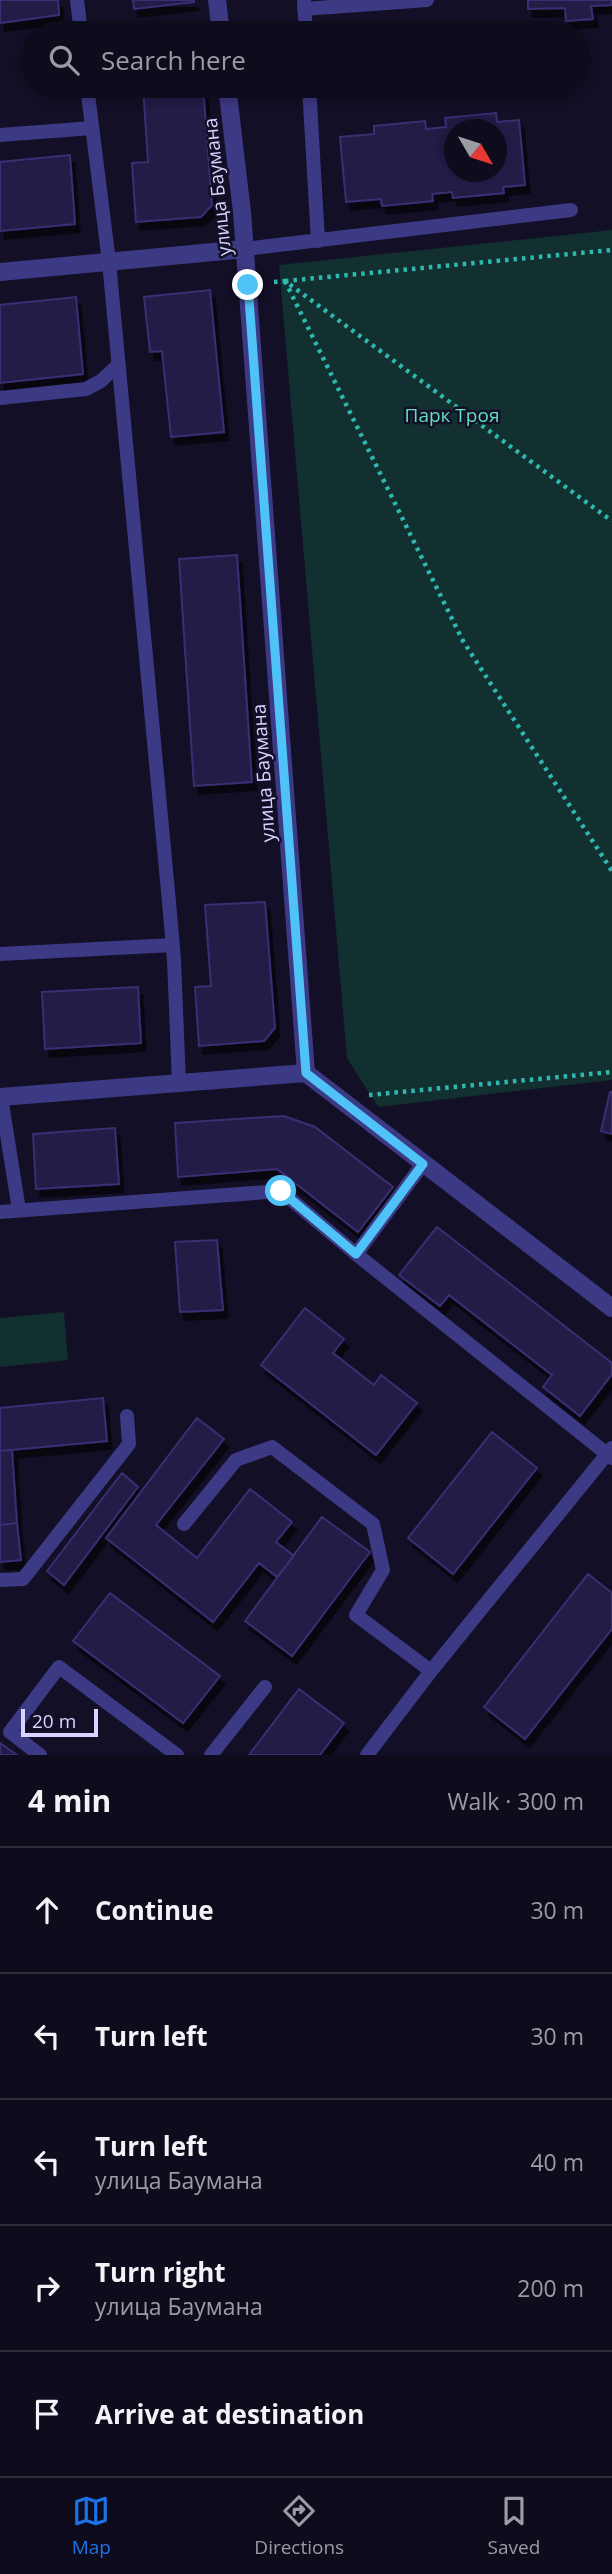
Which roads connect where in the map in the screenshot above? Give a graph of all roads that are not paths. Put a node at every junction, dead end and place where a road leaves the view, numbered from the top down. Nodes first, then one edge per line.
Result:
1 (77, 0) edge
2 (218, 0) edge
3 (427, 0) edge
4 (304, 5) edge
5 (80, 21) edge
6 (220, 21) edge
7 (88, 98) edge
8 (228, 98) edge
9 (310, 98) edge
10 (92, 128) junction
11 (0, 135) edge
12 (571, 210) dead end
13 (318, 240) junction
14 (245, 249) junction
15 (109, 262) junction
16 (0, 272) edge
17 (119, 364) junction
18 (0, 398) edge
19 (173, 945) junction
20 (0, 954) edge
21 (306, 1073) junction
22 (179, 1083) junction
23 (1, 1097) edge
24 (423, 1164) junction
25 (19, 1210) junction
26 (0, 1212) edge
27 (356, 1254) junction
28 (612, 1308) edge
29 (127, 1416) dead end
30 (610, 1453) edge
31 (184, 1524) dead end
32 (0, 1580) edge
33 (431, 1671) junction
34 (265, 1687) dead end
35 (40, 1755) edge
36 (177, 1755) edge
37 (211, 1755) edge
38 (367, 1755) edge

1 - 5 lane
2 - 6 street
3 - 4 lane
7 - 10 lane
8 - 14 street, улица Баумана
9 - 13 lane
10 - 11 lane
10 - 15 lane
12 - 13 lane
13 - 14 lane
14 - 15 street
14 - 21 street, улица Баумана
15 - 16 street
15 - 17 lane
17 - 18 lane
17 - 19 lane
19 - 20 lane
19 - 22 lane
21 - 22 street
21 - 24 street
22 - 23 street
23 - 25 lane
24 - 27 lane
24 - 28 street
25 - 26 lane
25 - 27 lane
27 - 30 lane
29 - 32 lane
30 - 33 lane
31 - 33 lane
33 - 38 lane
34 - 37 lane
35 - 36 lane

